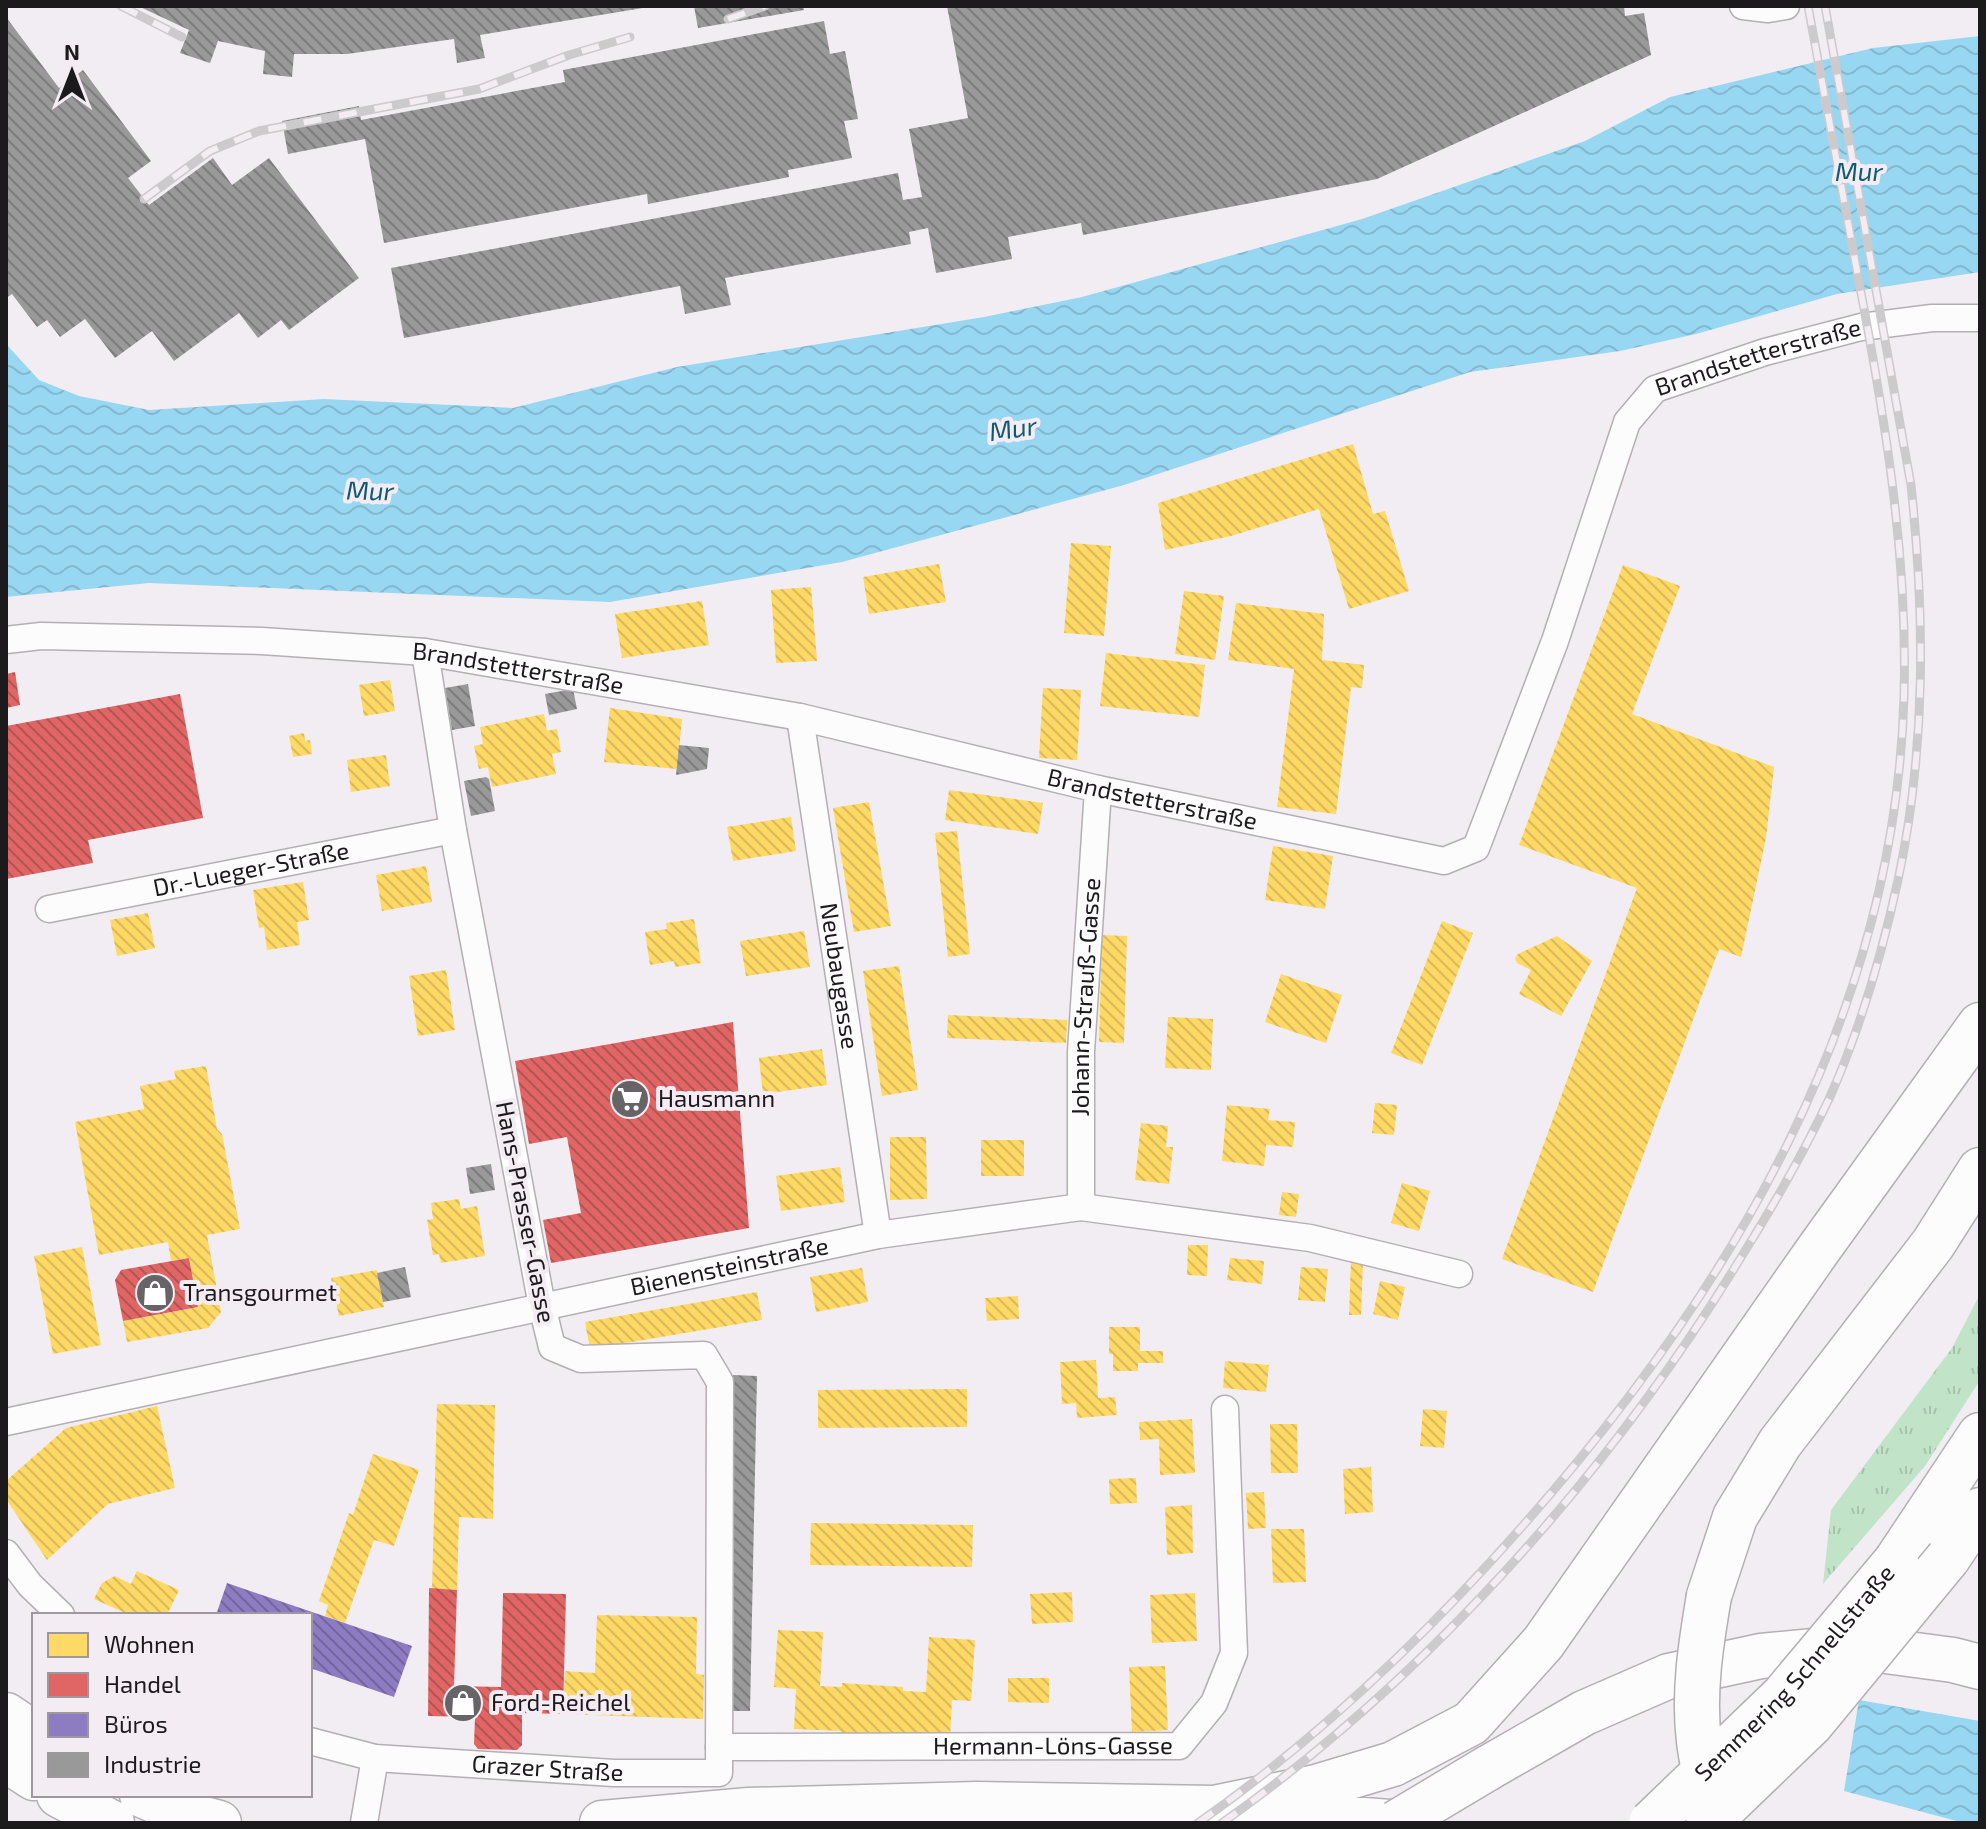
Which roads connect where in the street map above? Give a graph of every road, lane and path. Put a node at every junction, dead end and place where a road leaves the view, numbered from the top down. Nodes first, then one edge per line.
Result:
1 (1743, 6) edge
2 (1786, 6) edge
3 (1980, 318) edge
4 (6, 640) edge
5 (425, 652) junction
6 (800, 717) junction
7 (1098, 789) junction
8 (453, 830) junction
9 (49, 909) dead end
10 (1980, 1025) edge
11 (1980, 1170) edge
12 (1081, 1207) junction
13 (878, 1235) junction
14 (1459, 1274) dead end
15 (542, 1306) junction
16 (1225, 1409) dead end
17 (6, 1422) edge
18 (1980, 1435) edge
19 (1980, 1510) edge
20 (6, 1553) edge
21 (59, 1613) edge
22 (1980, 1667) edge
23 (6, 1715) edge
24 (32, 1733) edge
25 (312, 1742) edge
26 (375, 1758) junction
27 (6, 1760) edge
28 (719, 1760) junction
29 (32, 1777) edge
30 (63, 1797) edge
31 (147, 1797) edge
32 (1214, 1808) junction
33 (112, 1823) edge
34 (219, 1823) edge
35 (364, 1823) edge
36 (602, 1823) edge
37 (1396, 1823) edge
38 (1402, 1823) edge
39 (1651, 1823) edge
40 (1708, 1823) edge
41 (1718, 1823) edge

1 - 2 street
3 - 7 street, Brandstetterstraße
4 - 5 street, Brandstetterstraße
5 - 6 street, Brandstetterstraße
5 - 8 street, Hans-Prasser-Gasse
6 - 7 street, Brandstetterstraße
6 - 13 street, Neubaugasse
7 - 12 street, Johann-Strauß-Gasse
8 - 9 street, Dr.-Lueger-Straße
8 - 15 street, Hans-Prasser-Gasse
10 - 32 highway
11 - 41 highway, bridge
12 - 13 street, Bienensteinstraße
12 - 14 street, Bienensteinstraße
13 - 15 street, Bienensteinstraße
15 - 17 street, Bienensteinstraße
15 - 28 street, Hans-Prasser-Gasse
16 - 28 street, Hermann-Löns-Gasse
18 - 39 highway, Semmering Schnellstraße, bridge
19 - 40 highway, Semmering Schnellstraße, bridge
20 - 21 street
22 - 37 highway, bridge
23 - 24 highway
25 - 26 street, Grazer Straße
26 - 28 street, Grazer Straße
26 - 35 street
27 - 29 highway
30 - 33 highway
31 - 34 highway
32 - 36 highway
32 - 38 highway

